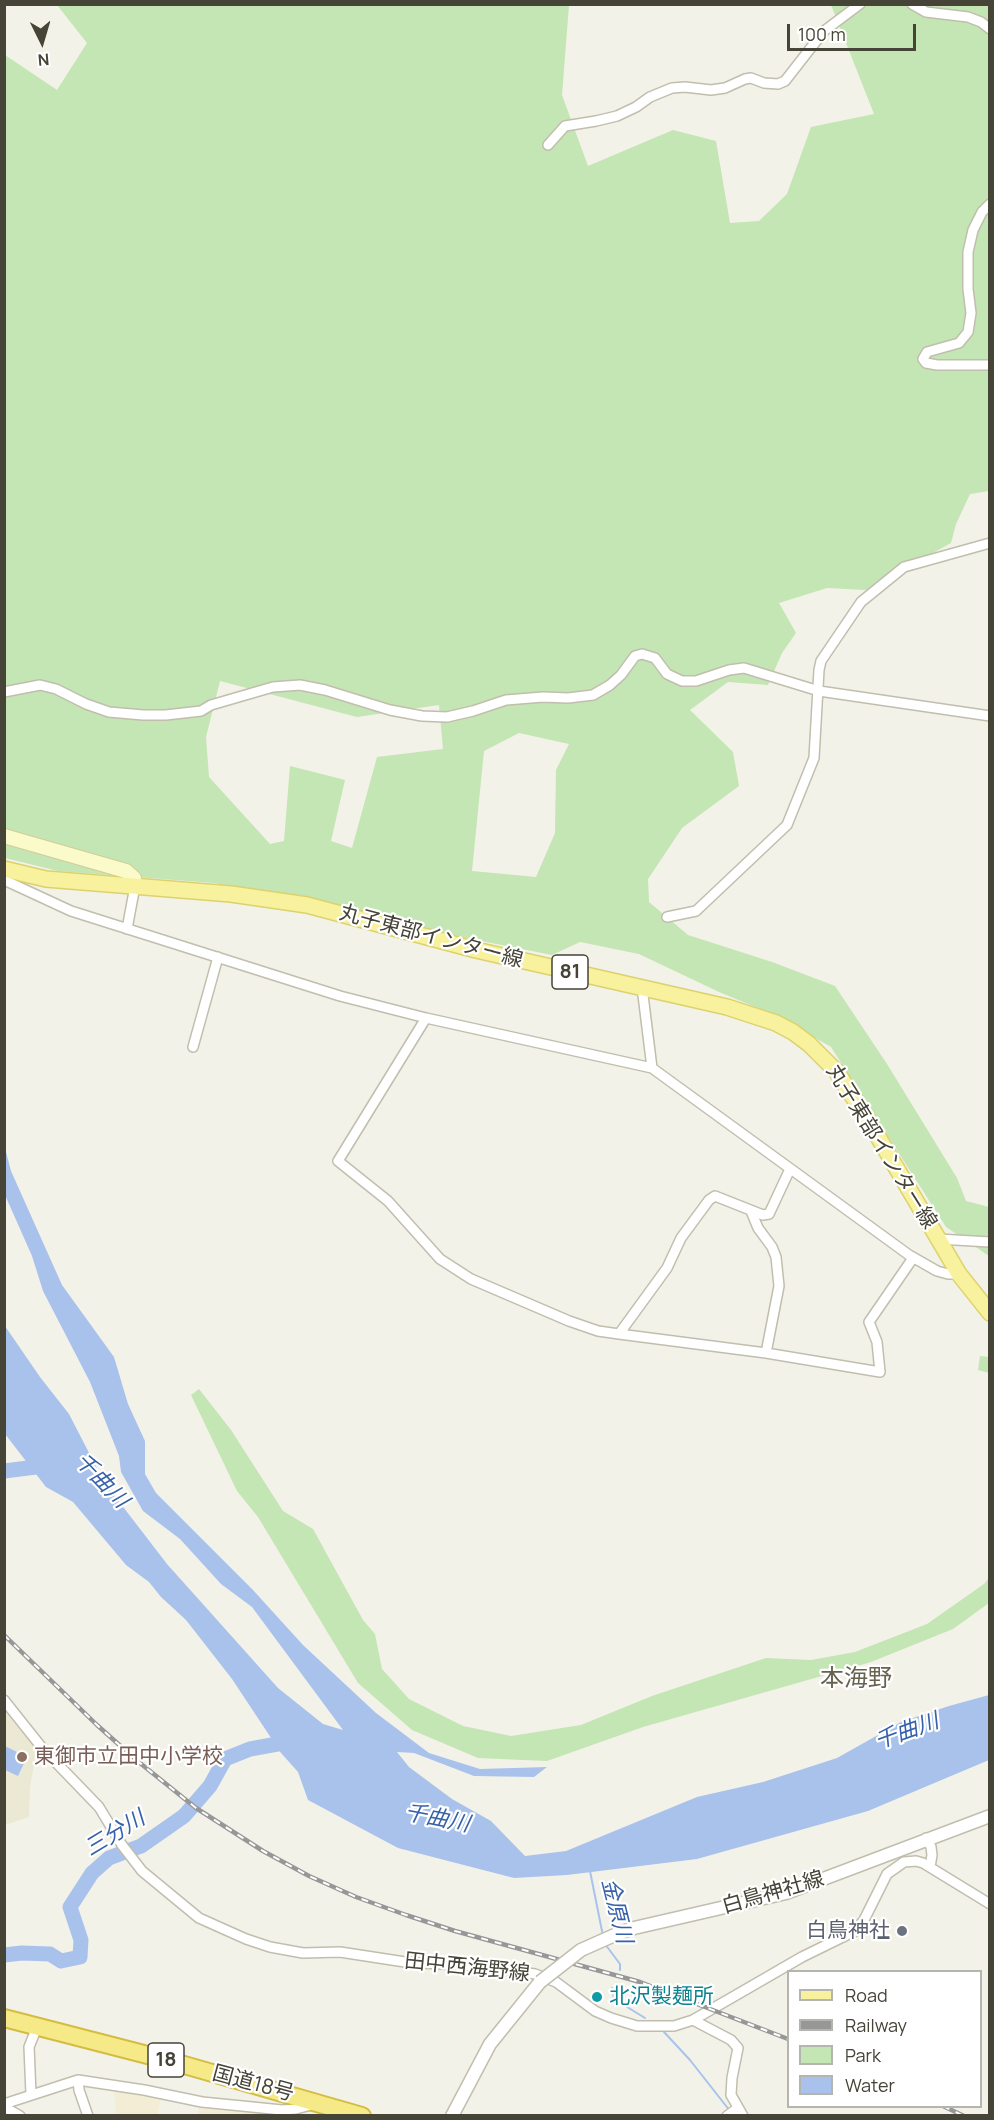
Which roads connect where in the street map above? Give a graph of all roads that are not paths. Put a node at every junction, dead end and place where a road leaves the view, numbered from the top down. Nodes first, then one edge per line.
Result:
1 (860, 4) edge
2 (912, 4) edge
3 (990, 29) edge
4 (548, 145) dead end
5 (990, 204) edge
6 (990, 365) edge
7 (990, 543) edge
8 (819, 691) junction
9 (4, 692) edge
10 (990, 716) edge
11 (4, 836) edge
12 (4, 869) edge
13 (4, 880) edge
14 (135, 886) junction
15 (667, 917) dead end
16 (127, 929) junction
17 (218, 957) junction
18 (642, 987) junction
19 (426, 1018) junction
20 (192, 1047) dead end
21 (652, 1068) junction
22 (790, 1169) junction
23 (751, 1211) junction
24 (938, 1239) junction
25 (990, 1242) edge
26 (913, 1258) junction
27 (959, 1274) junction
28 (990, 1313) edge
29 (619, 1334) junction
30 (766, 1353) junction
31 (4, 1700) edge
32 (990, 1816) edge
33 (926, 1838) junction
34 (930, 1867) junction
35 (990, 1904) edge
36 (4, 2018) edge
37 (693, 2020) junction
38 (37, 2027) junction
39 (78, 2080) junction
40 (31, 2094) junction
41 (320, 2102) junction
42 (4, 2105) edge
43 (739, 2111) edge
44 (20, 2115) edge
45 (88, 2115) edge
46 (362, 2115) edge
47 (452, 2115) edge
48 (727, 2115) edge

1 - 4 street
2 - 3 street
5 - 6 street
7 - 8 street
8 - 9 street
8 - 10 street
8 - 15 street
11 - 14 main road
12 - 14 main road, 丸子東部インター線 / 81
13 - 16 street
14 - 16 street
14 - 18 main road, 丸子東部インター線 / 81
16 - 17 street
17 - 19 street
17 - 20 street
18 - 21 street
18 - 24 main road, 丸子東部インター線 / 81
19 - 21 street
19 - 29 street
21 - 22 street
22 - 23 street
22 - 26 street
23 - 29 street
23 - 30 street
24 - 25 street
24 - 27 main road, 丸子東部インター線 / 81
26 - 27 street
26 - 30 street
27 - 28 main road, 丸子東部インター線 / 81
29 - 30 street
31 - 37 street, 田中西海野線
32 - 33 street, 白鳥神社線
33 - 34 street
33 - 47 street, 白鳥神社線, bridge
34 - 35 street
34 - 37 street, 田中西海野線
36 - 38 highway, 国道18号 / 18
37 - 43 street
38 - 40 street
38 - 41 highway, 国道18号 / 18
39 - 40 street
39 - 41 street
39 - 45 street
40 - 42 street
41 - 46 highway, 国道18号 / 18
42 - 44 street
43 - 48 street

